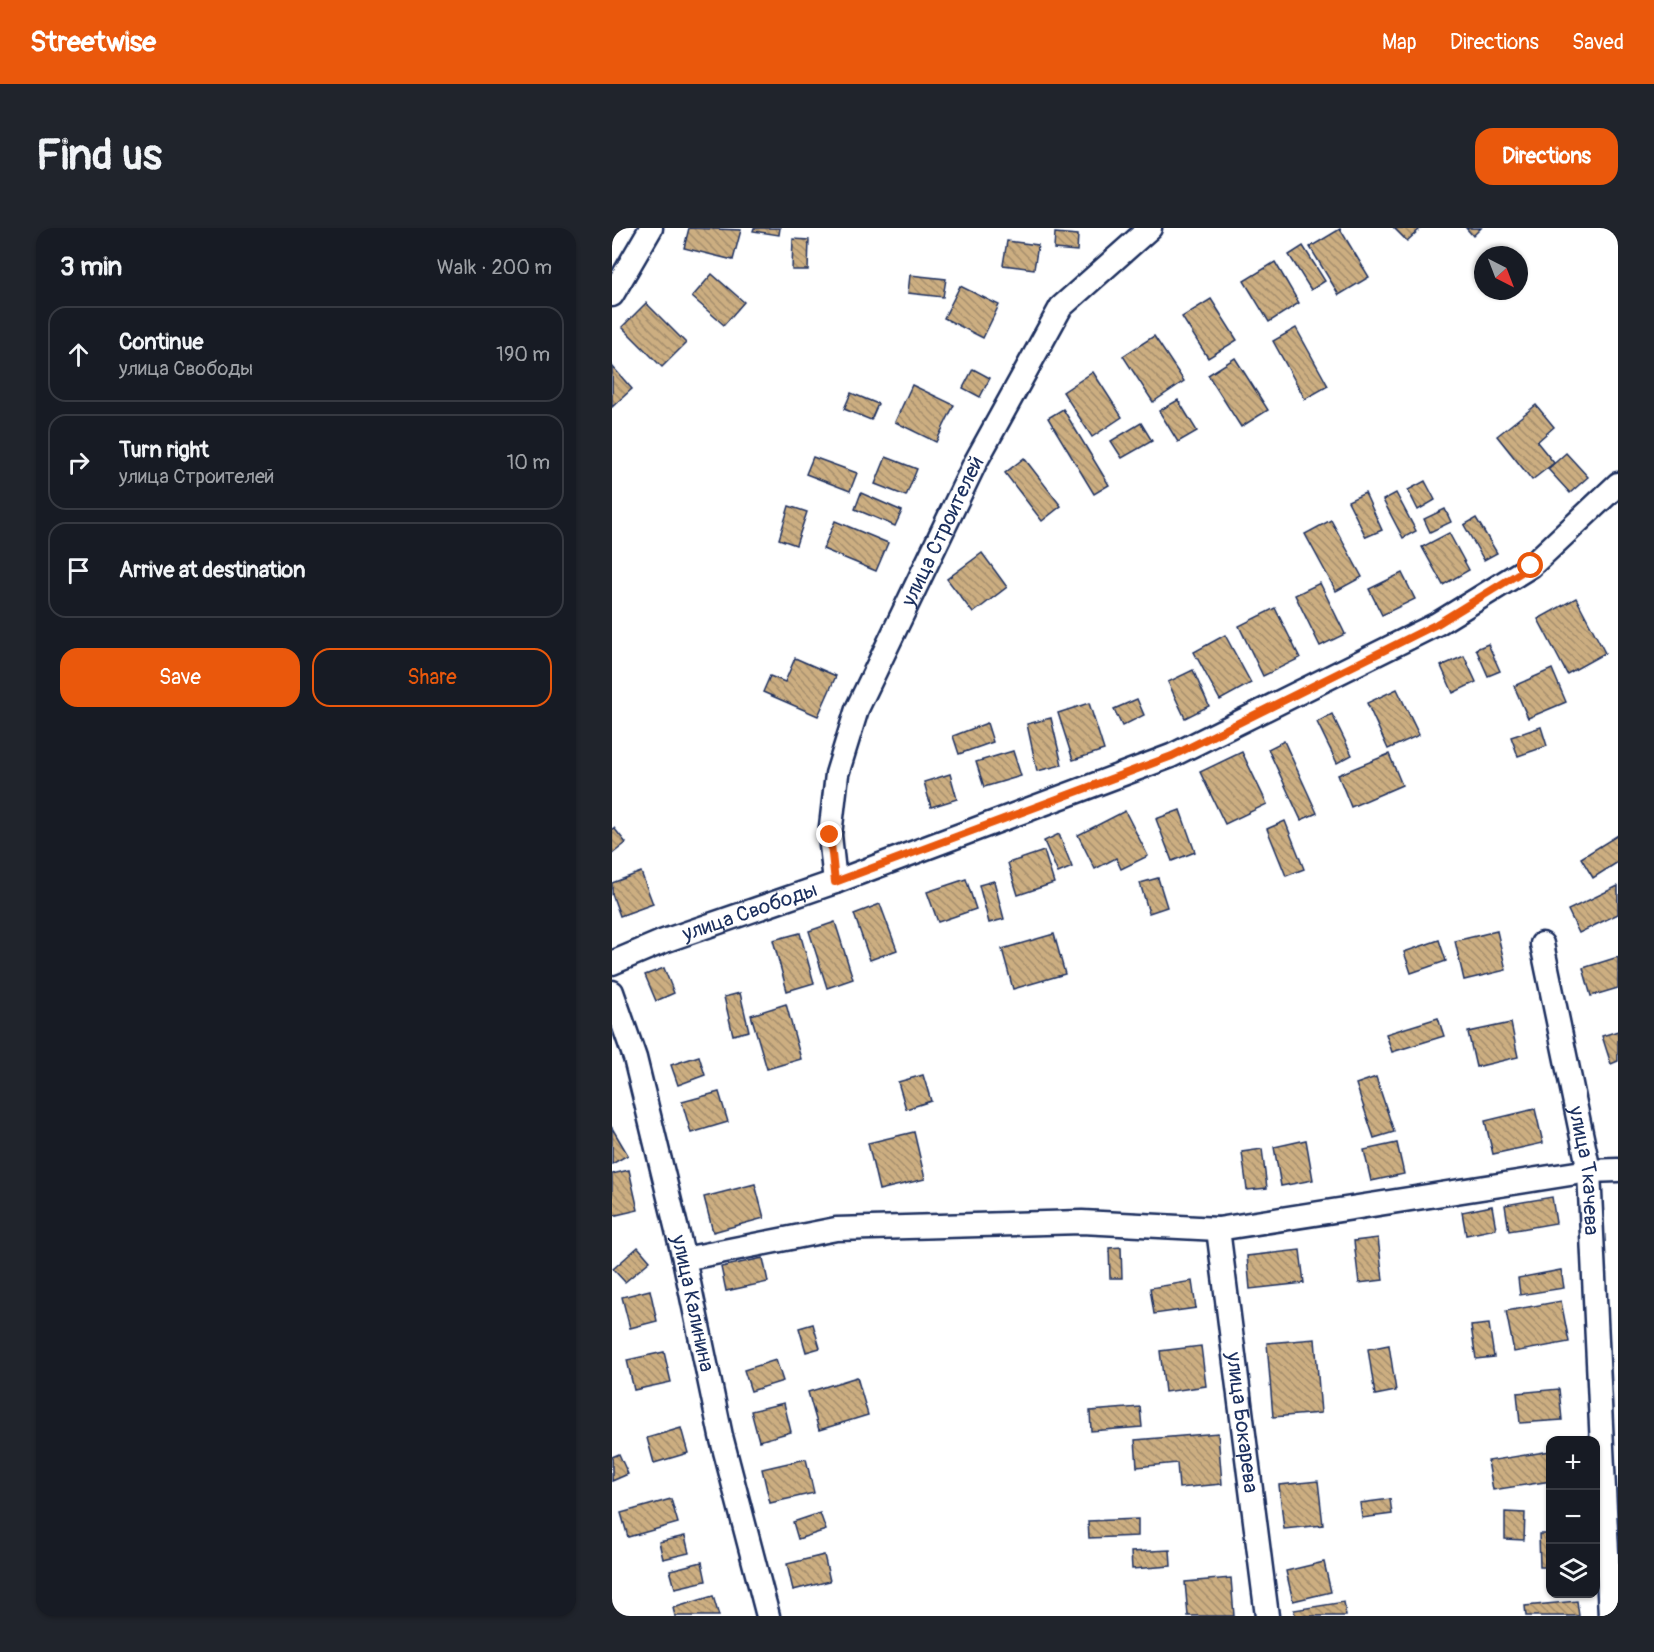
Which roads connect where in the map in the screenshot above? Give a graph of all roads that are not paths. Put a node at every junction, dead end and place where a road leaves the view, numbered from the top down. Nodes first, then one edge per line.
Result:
1 (651, 228) edge
2 (1150, 228) edge
3 (612, 295) edge
4 (1618, 484) edge
5 (835, 882) junction
6 (1542, 944) dead end
7 (612, 963) edge
8 (612, 992) edge
9 (1618, 1170) edge
10 (1589, 1171) junction
11 (1218, 1229) junction
12 (684, 1258) junction
13 (768, 1616) edge
14 (1267, 1616) edge
15 (1610, 1616) edge

1 - 3 street
2 - 5 street, улица Строителей
4 - 5 street, улица Свободы
5 - 7 street, улица Свободы
6 - 10 street, улица Ткачева
8 - 12 street, улица Калинина
9 - 10 street
10 - 11 street
10 - 15 street, улица Ткачева
11 - 12 street
11 - 14 street, улица Бокарева
12 - 13 street, улица Калинина

